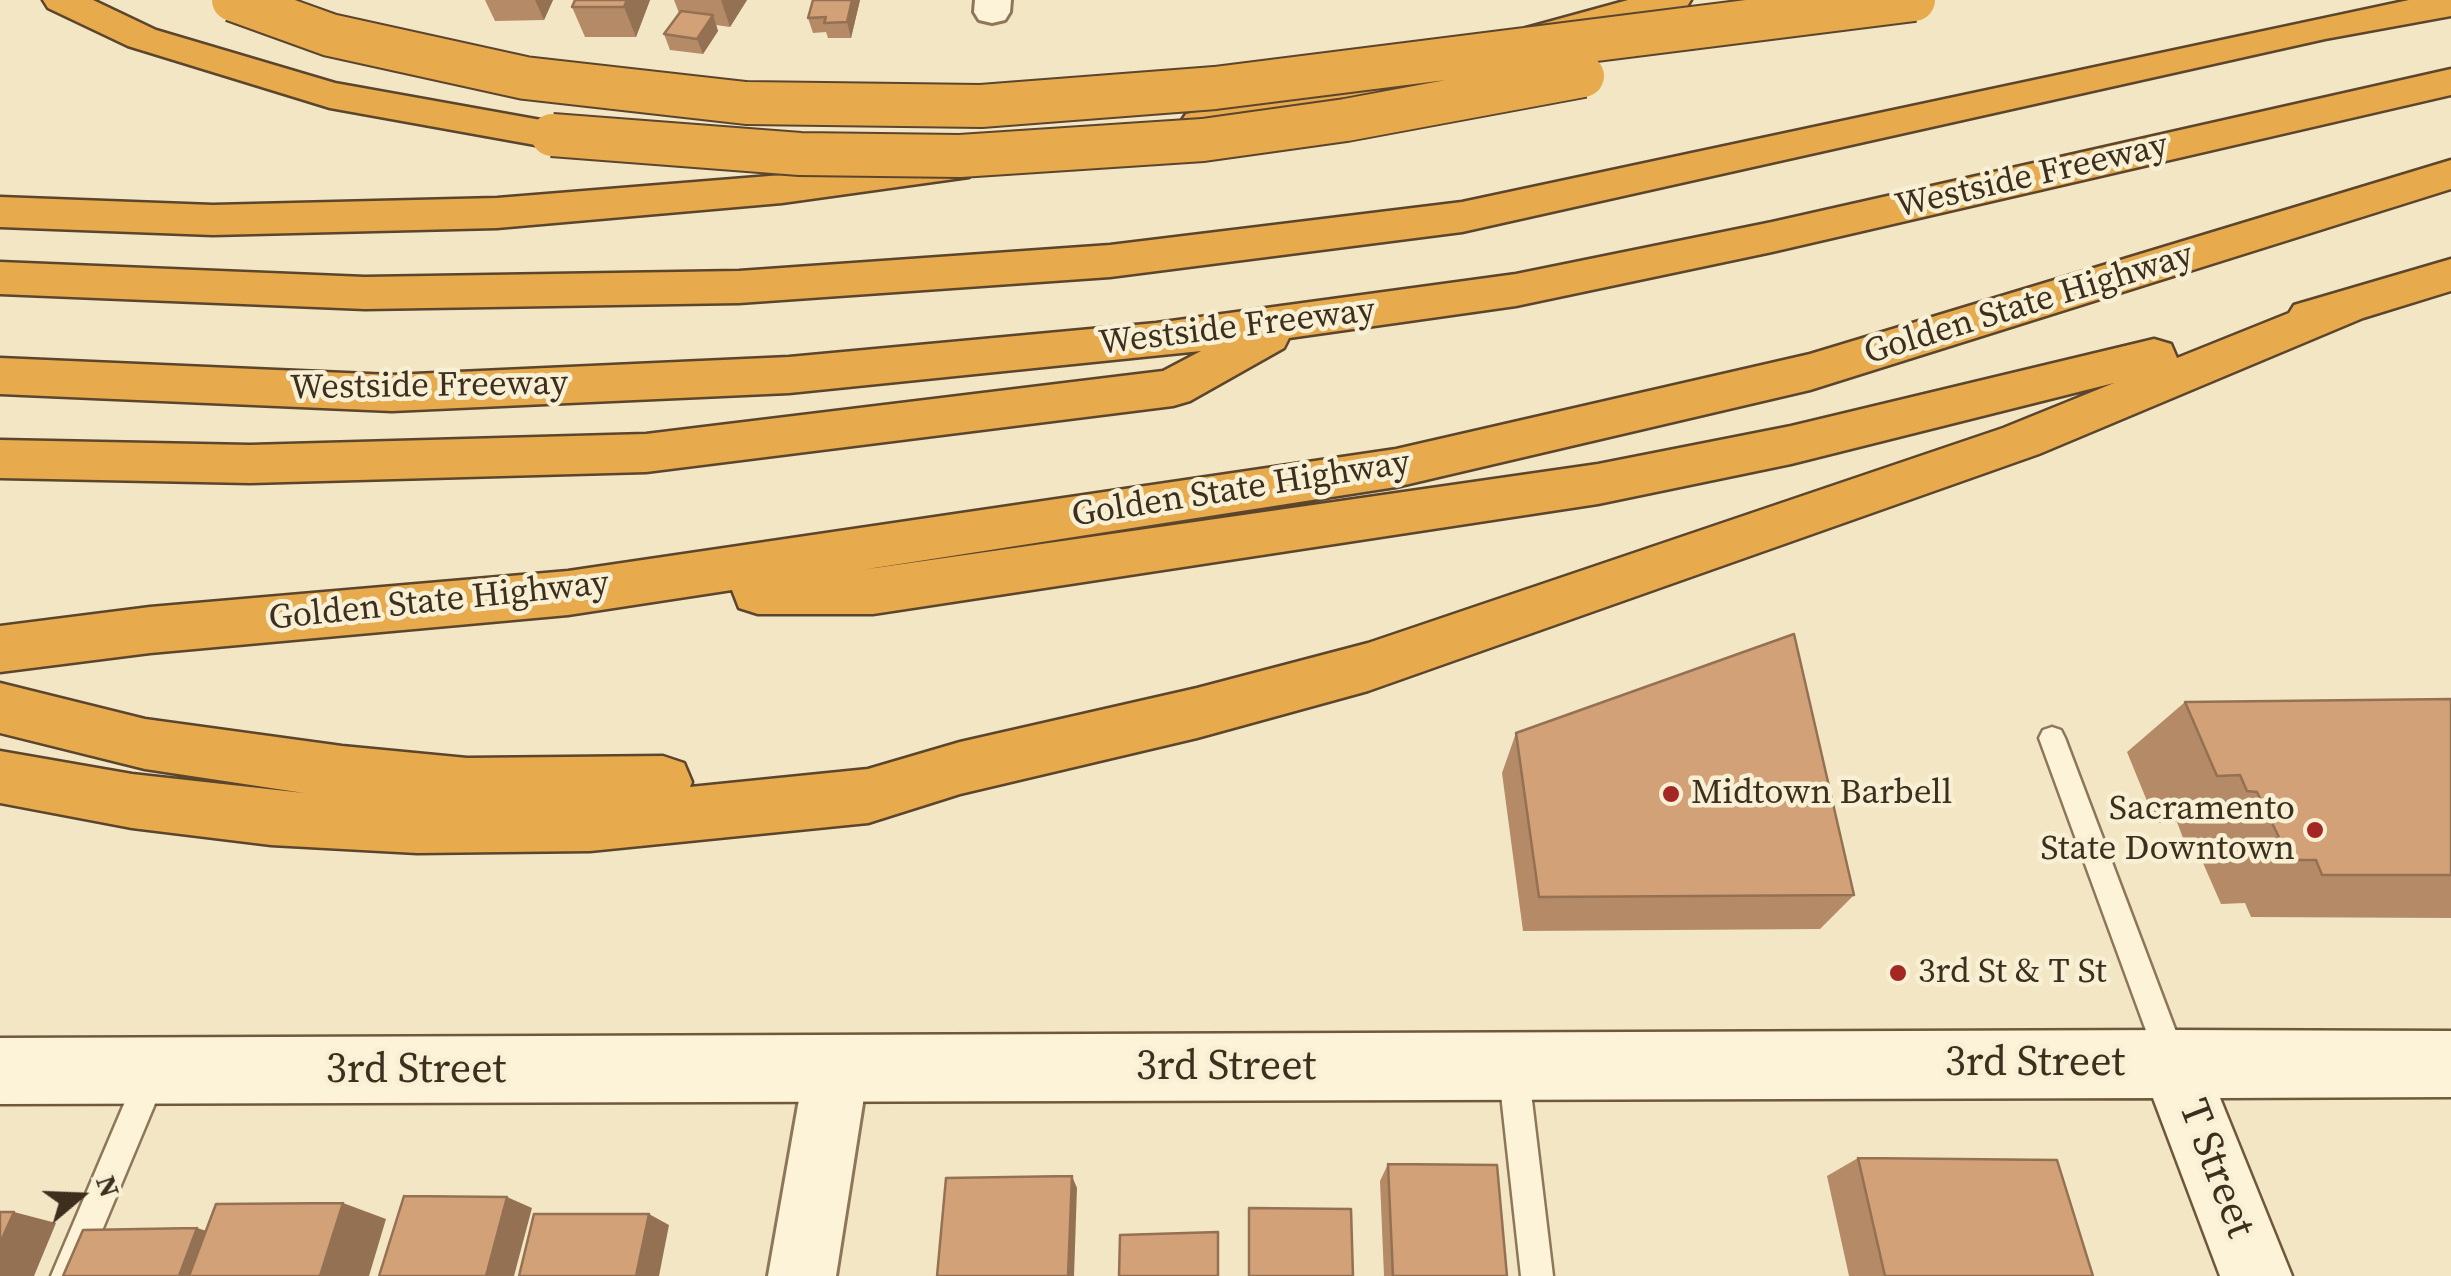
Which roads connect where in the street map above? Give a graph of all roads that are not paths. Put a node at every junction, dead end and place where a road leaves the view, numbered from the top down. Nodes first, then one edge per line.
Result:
1 (62, 0) edge
2 (233, 0) edge
3 (1672, 0) edge
4 (1914, 0) edge
5 (1922, 0) edge
6 (2451, 4) edge
7 (2451, 82) edge
8 (2451, 174) edge
9 (0, 212) edge
10 (2451, 274) edge
11 (0, 278) edge
12 (2345, 309) junction
13 (1292, 323) junction
14 (0, 376) edge
15 (0, 459) edge
16 (568, 593) junction
17 (0, 649) edge
18 (0, 708) edge
19 (2052, 738) dead end
20 (960, 768) junction
21 (0, 777) edge
22 (2173, 1063) junction
23 (2451, 1064) edge
24 (1512, 1066) junction
25 (154, 1070) junction
26 (0, 1071) edge
27 (836, 1071) junction
28 (67, 1276) edge
29 (802, 1276) edge
30 (1537, 1276) edge
31 (2256, 1276) edge

1 - 5 highway, bridge
2 - 4 highway, bridge
3 - 9 highway
6 - 11 highway
7 - 13 highway, Westside Freeway
8 - 16 highway, Golden State Highway
10 - 12 highway
12 - 16 highway
12 - 20 highway
13 - 14 highway, Westside Freeway
13 - 15 highway
16 - 17 highway, Golden State Highway
18 - 20 highway
19 - 22 lane
20 - 21 highway
22 - 23 street, 3rd Street
22 - 24 street, 3rd Street
22 - 31 street, T Street
24 - 27 street, 3rd Street
24 - 30 lane
25 - 26 street, 3rd Street
25 - 27 street, 3rd Street
25 - 28 lane
27 - 29 street

